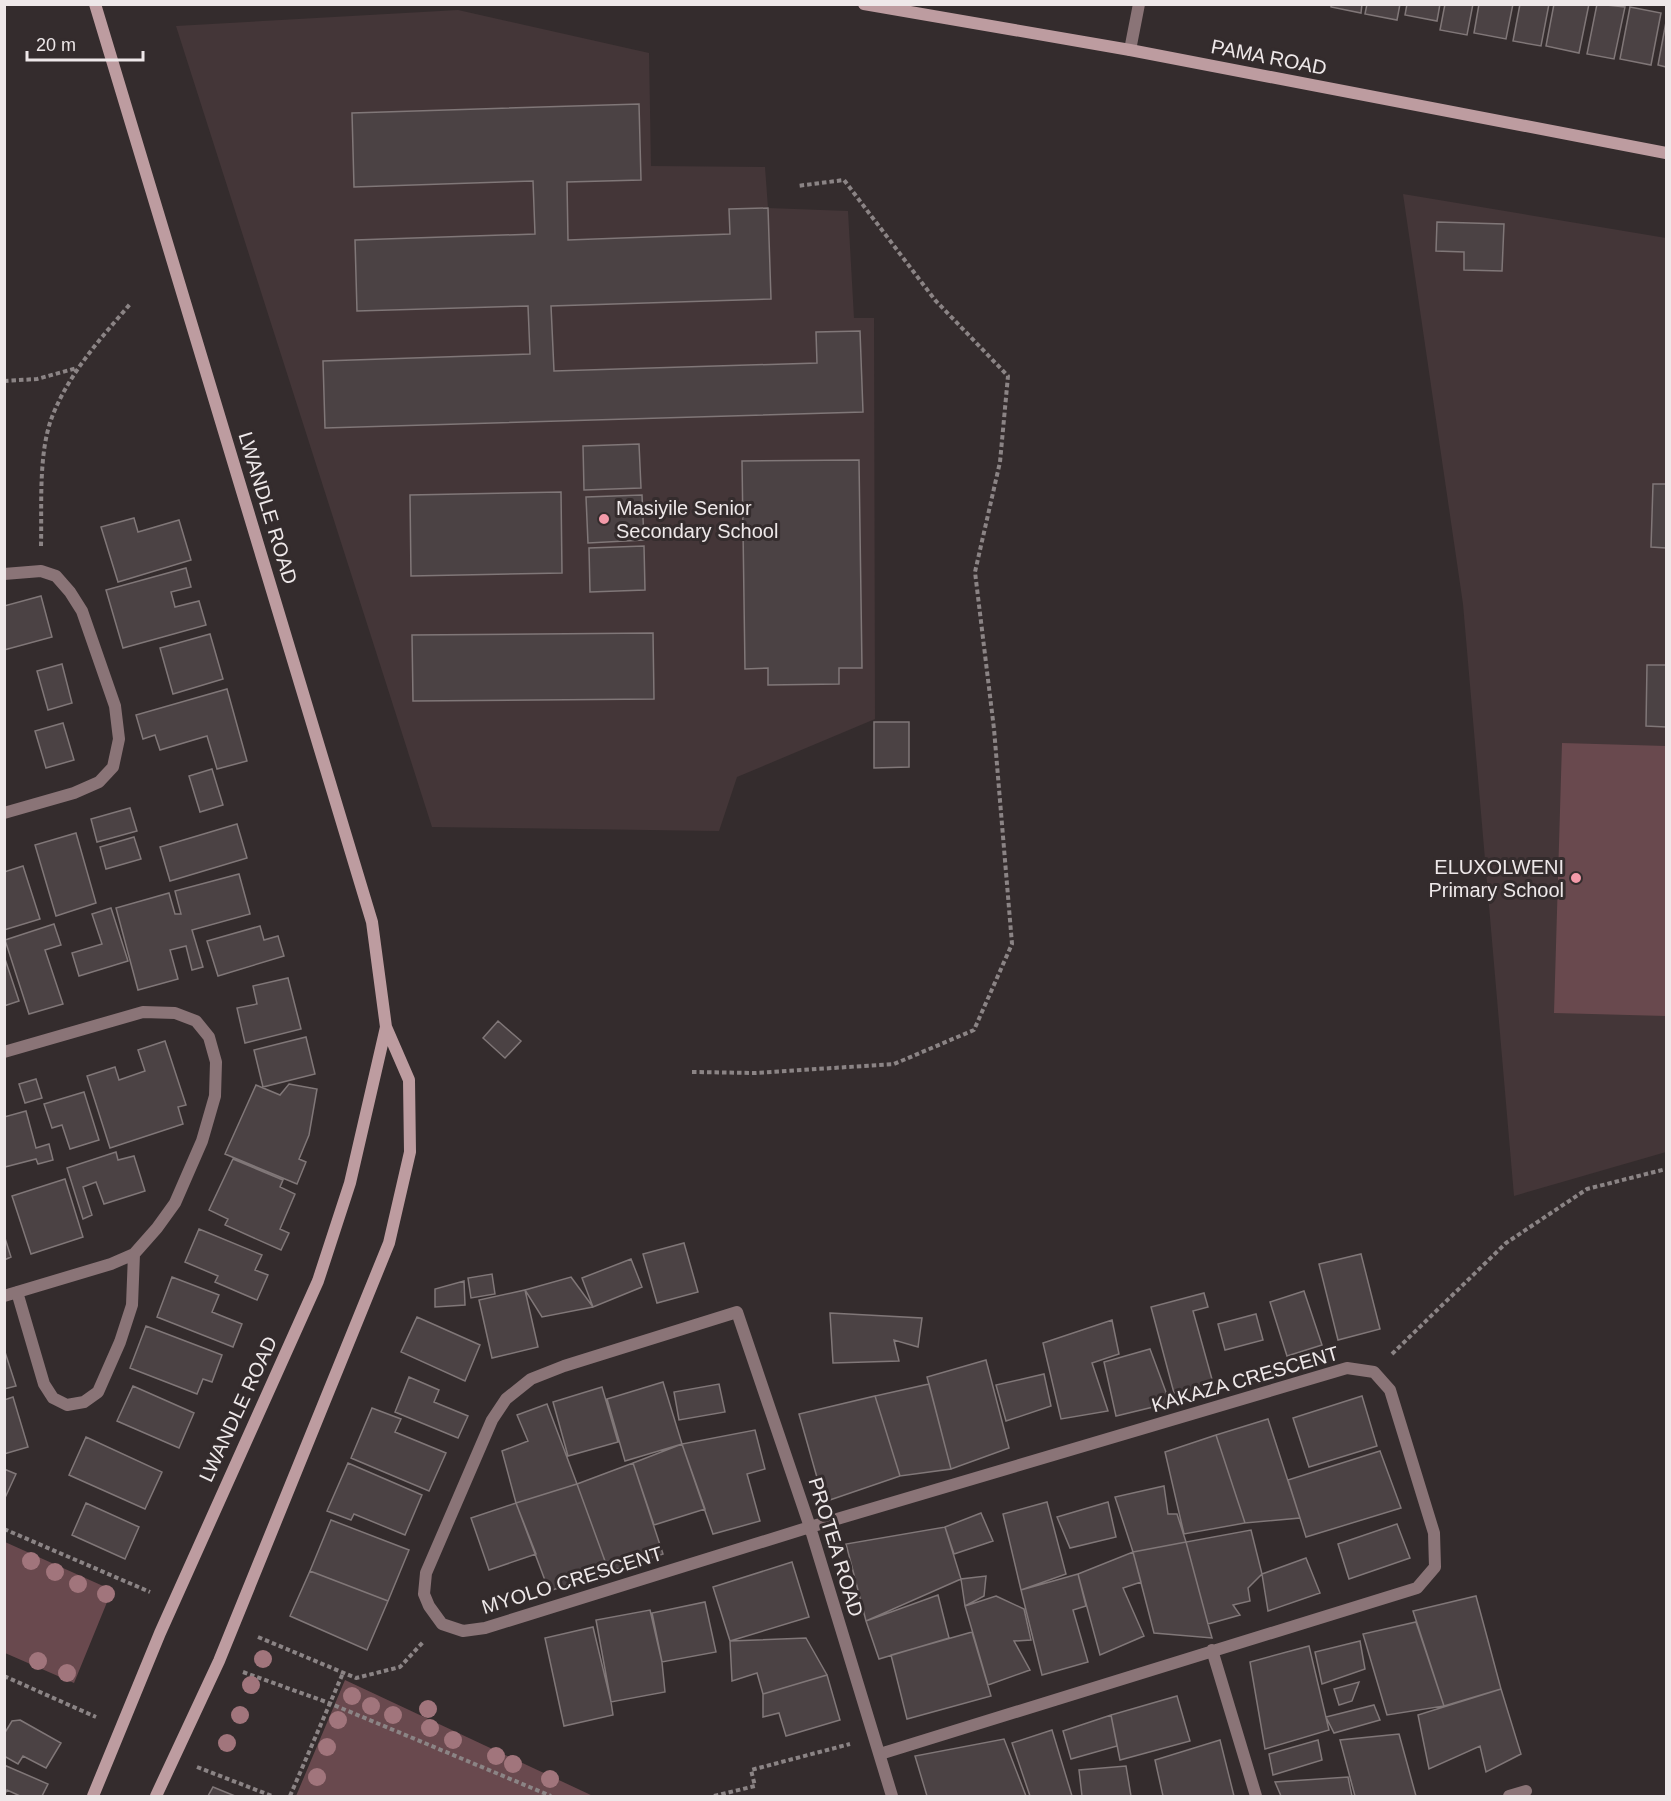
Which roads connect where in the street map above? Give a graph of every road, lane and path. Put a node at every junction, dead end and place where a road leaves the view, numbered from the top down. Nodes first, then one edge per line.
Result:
1 (95, 4) edge
2 (864, 4) edge
3 (1139, 4) edge
4 (1130, 50) junction
5 (1666, 153) edge
6 (797, 186) dead end
7 (131, 303) dead end
8 (77, 368) junction
9 (4, 381) edge
10 (41, 571) junction
11 (4, 574) edge
12 (4, 813) edge
13 (386, 1027) junction
14 (4, 1052) edge
15 (692, 1072) dead end
16 (1666, 1169) edge
17 (134, 1254) junction
18 (11, 1294) edge
19 (1374, 1372) junction
20 (810, 1527) junction
21 (4, 1529) edge
22 (150, 1592) dead end
23 (442, 1623) junction
24 (252, 1634) dead end
25 (1212, 1650) junction
26 (237, 1670) dead end
27 (343, 1673) junction
28 (4, 1676) edge
29 (330, 1703) junction
30 (96, 1717) dead end
31 (874, 1738) junction
32 (880, 1754) junction
33 (194, 1766) dead end
34 (1526, 1791) dead end
35 (93, 1797) edge
36 (156, 1797) edge
37 (272, 1797) edge
38 (290, 1797) edge
39 (551, 1797) edge
40 (714, 1797) edge
41 (892, 1797) edge
42 (1256, 1797) edge
43 (1509, 1797) edge

1 - 13 street, LWANDLE ROAD
2 - 4 street, PAMA ROAD
3 - 4 street
4 - 5 street, PAMA ROAD
6 - 15 path
7 - 8 path
8 - 9 path
8 - 10 path
10 - 11 street
10 - 12 street
13 - 35 street, LWANDLE ROAD
13 - 36 street, LWANDLE ROAD
14 - 17 street
16 - 19 path
17 - 18 street
17 - 18 street
19 - 20 street, KAKAZA CRESCENT
19 - 25 street
20 - 23 street, MYOLO CRESCENT
20 - 23 street, PROTEA ROAD
20 - 31 street, PROTEA ROAD
21 - 22 path
23 - 27 path
24 - 27 path
25 - 32 street
25 - 42 street
26 - 29 path
27 - 29 path
28 - 30 path
29 - 38 path
29 - 39 path
31 - 32 street, PROTEA ROAD
31 - 40 path
32 - 41 street, PROTEA ROAD
33 - 37 path
34 - 43 street

